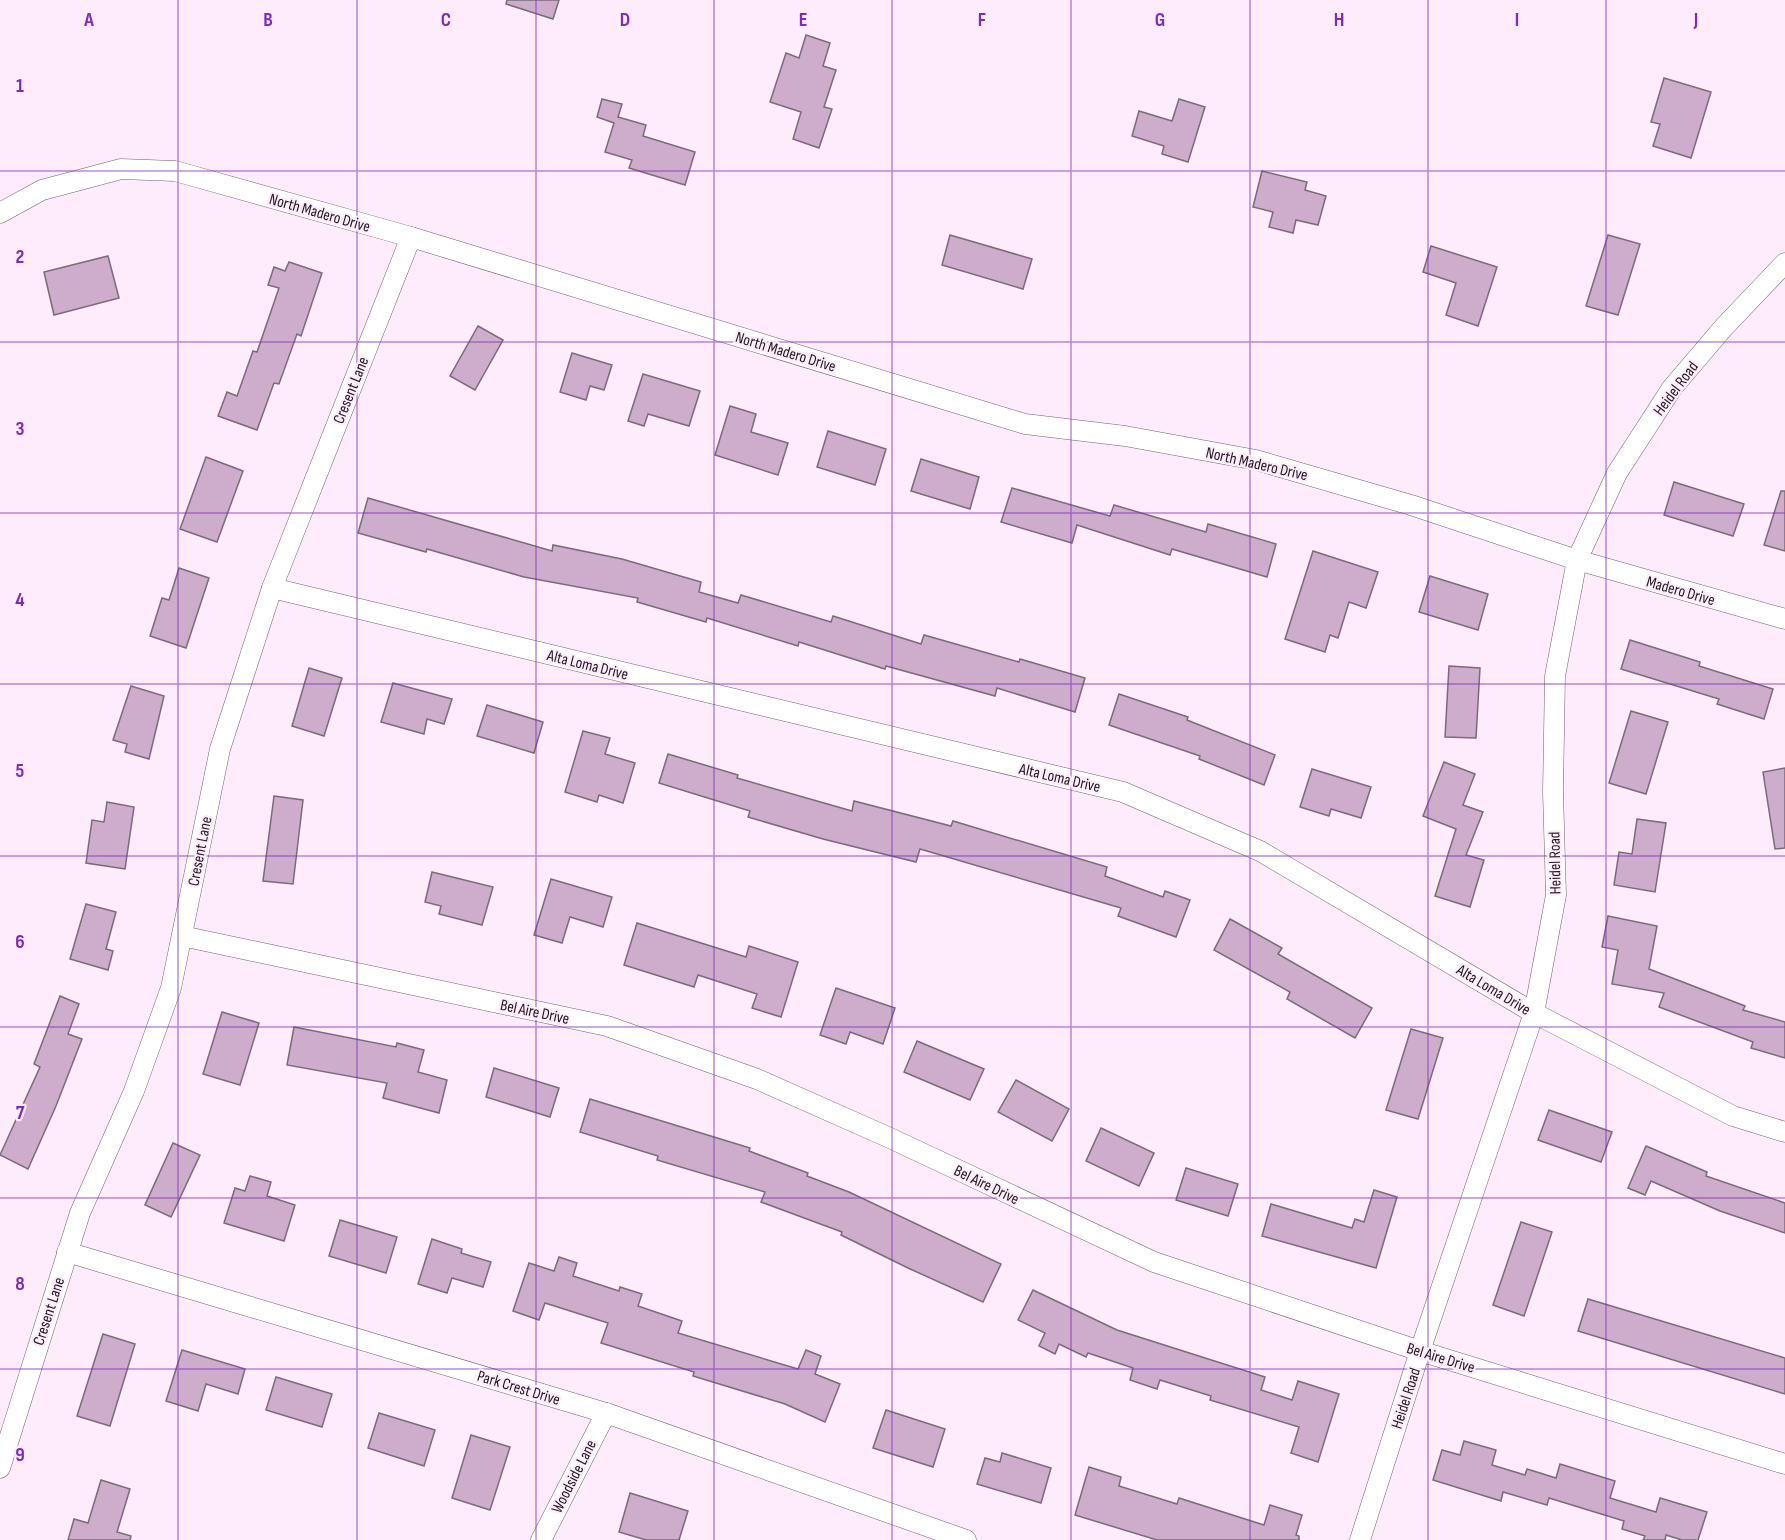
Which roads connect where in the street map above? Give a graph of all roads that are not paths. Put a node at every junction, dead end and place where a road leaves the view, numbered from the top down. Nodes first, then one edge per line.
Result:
1 (0, 213) edge
2 (411, 237) junction
3 (1785, 263) edge
4 (1577, 560) junction
5 (272, 588) junction
6 (1785, 619) edge
7 (182, 936) junction
8 (1534, 1013) junction
9 (1785, 1131) edge
10 (67, 1252) junction
11 (1420, 1351) junction
12 (606, 1413) junction
13 (1785, 1464) edge
14 (0, 1468) edge
15 (541, 1540) edge
16 (966, 1540) edge
17 (1360, 1540) edge

1 - 2 street, North Madero Drive
2 - 4 street, North Madero Drive
2 - 5 street, Cresent Lane
3 - 4 street, Heidel Road
4 - 6 street, Madero Drive
4 - 8 street, Heidel Road
5 - 7 street, Cresent Lane
5 - 8 street, Alta Loma Drive
7 - 10 street, Cresent Lane
7 - 11 street, Bel Aire Drive
8 - 9 street, Alta Loma Drive
8 - 11 street, Heidel Road
10 - 12 street, Park Crest Drive
10 - 14 street, Cresent Lane
11 - 13 street, Bel Aire Drive
11 - 17 street, Heidel Road
12 - 15 street, Woodside Lane
12 - 16 street, Park Crest Drive

